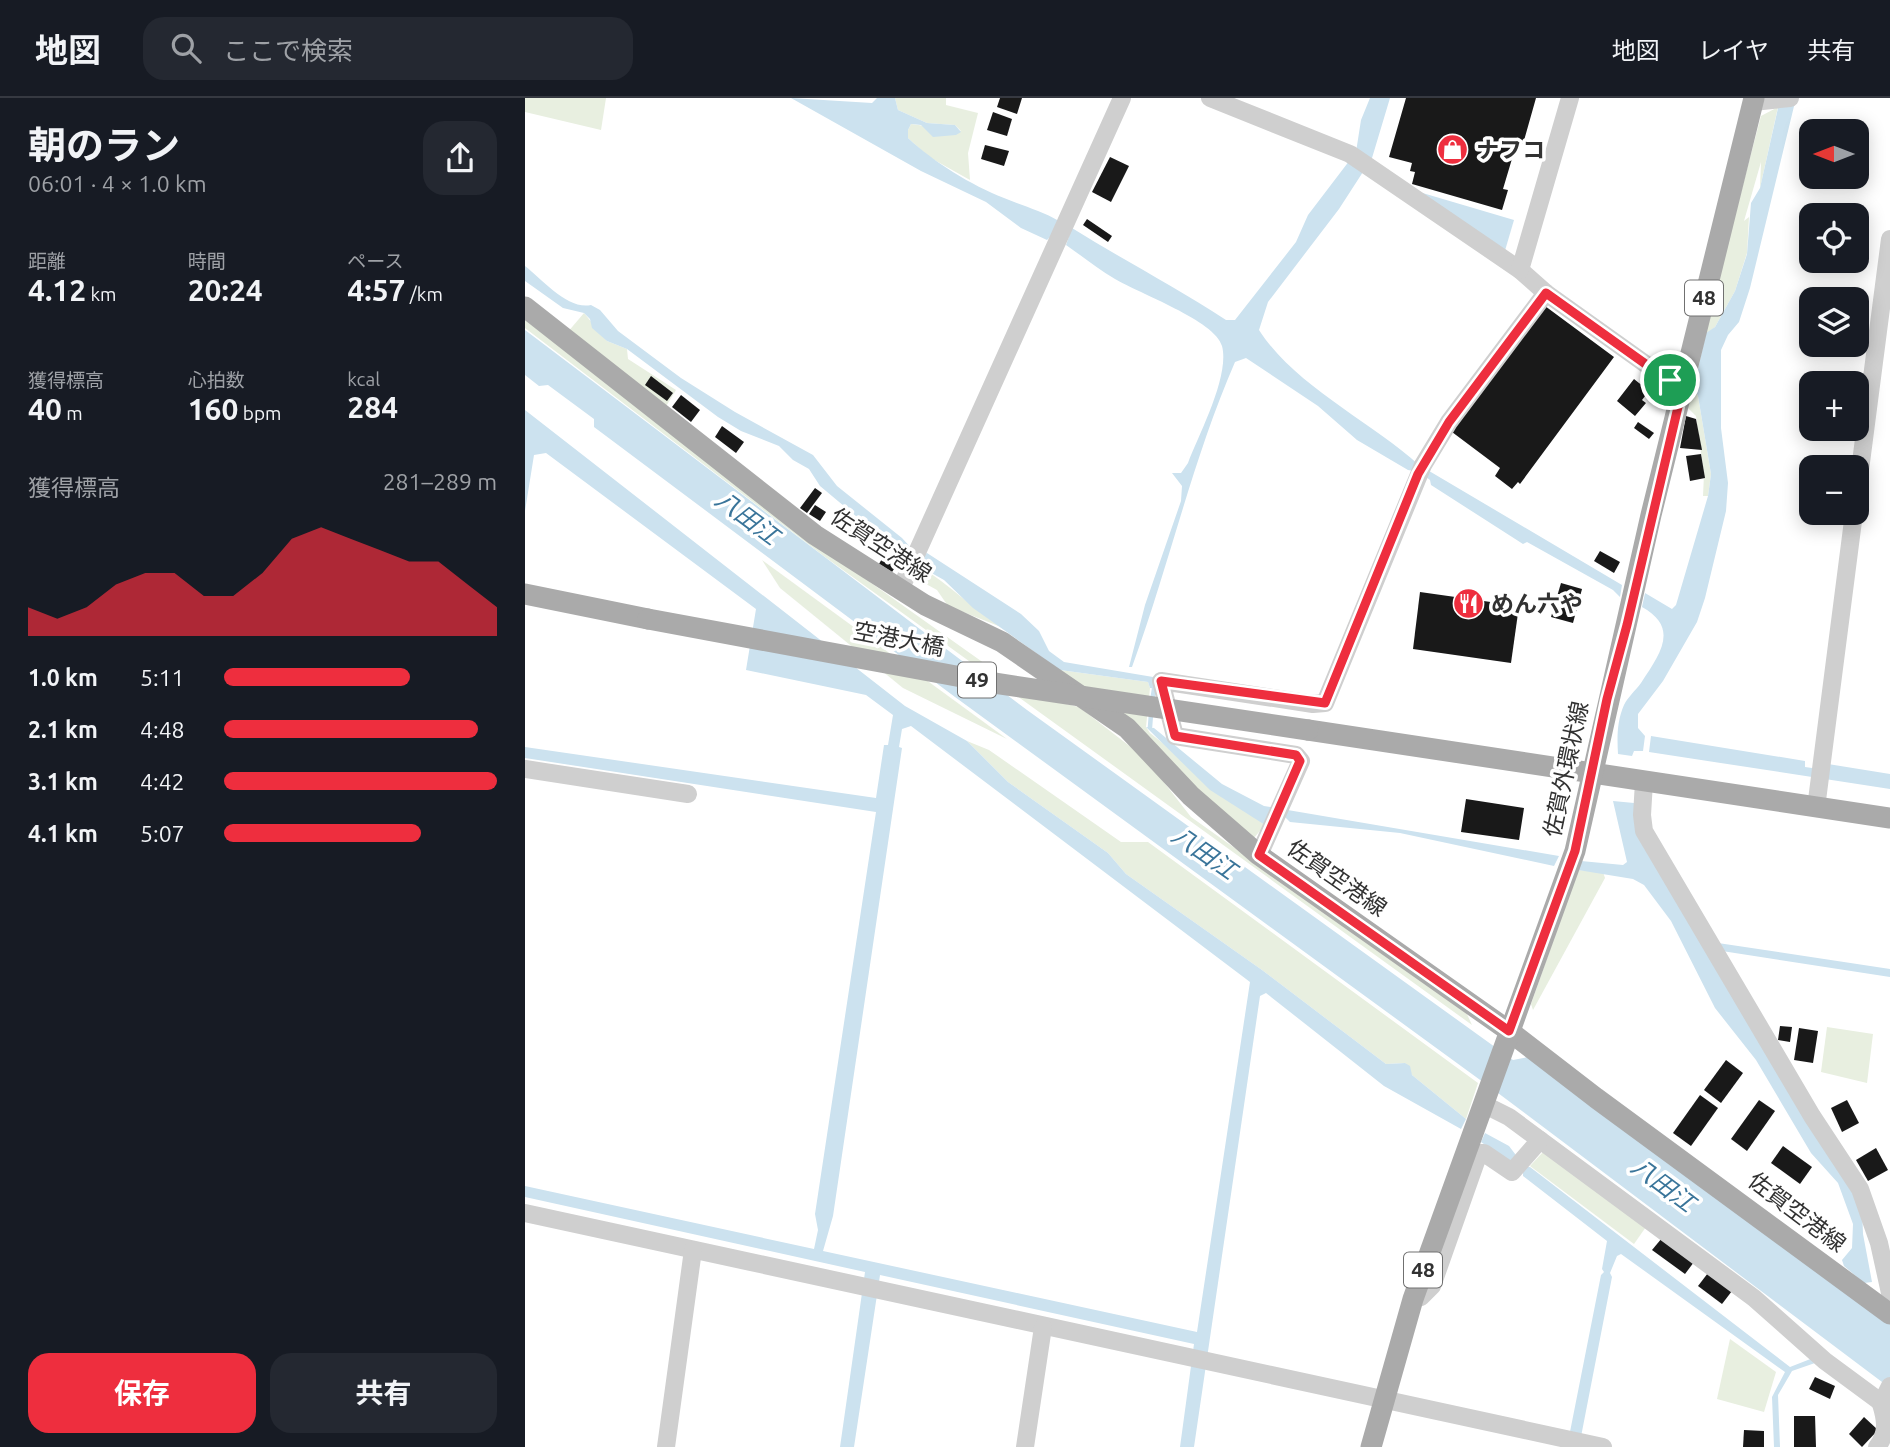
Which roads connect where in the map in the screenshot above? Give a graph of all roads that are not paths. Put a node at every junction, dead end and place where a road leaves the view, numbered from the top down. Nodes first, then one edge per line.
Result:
1 (1122, 98) edge
2 (1210, 98) edge
3 (1570, 98) edge
4 (1767, 99) edge
5 (1890, 239) edge
6 (1520, 270) junction
7 (1546, 293) junction
8 (525, 307) edge
9 (1682, 390) junction
10 (1862, 455) edge
11 (1852, 525) edge
12 (900, 590) junction
13 (525, 594) edge
14 (525, 769) edge
15 (1592, 772) junction
16 (1644, 782) junction
17 (688, 794) dead end
18 (1816, 808) junction
19 (1890, 818) edge
20 (1259, 855) junction
21 (1507, 1038) junction
22 (1488, 1101) junction
23 (1540, 1140) junction
24 (525, 1213) edge
25 (693, 1250) junction
26 (1412, 1299) junction
27 (1889, 1304) edge
28 (1043, 1327) junction
29 (1382, 1399) junction
30 (1886, 1399) edge
31 (1883, 1444) edge
32 (666, 1447) edge
33 (1025, 1447) edge
34 (1371, 1447) edge
35 (1603, 1447) edge

1 - 12 street
2 - 6 street
3 - 6 street
4 - 9 main road, 48
5 - 10 street
6 - 7 street
7 - 9 street
7 - 20 street
8 - 12 main road, 佐賀空港線 / 49
9 - 15 main road, 佐賀外環状線 / 48
11 - 18 street
12 - 20 main road, 佐賀空港線 / 49
13 - 15 main road, 空港大橋 / 49, bridge
14 - 17 street
15 - 16 main road, 49
15 - 21 main road, 佐賀外環状線 / 48
16 - 18 main road, 49
16 - 27 street
18 - 19 main road, 49
20 - 21 main road, 佐賀空港線 / 49
21 - 22 main road, 48
21 - 27 main road, 佐賀空港線 / 49
22 - 23 street
22 - 26 main road, 48
23 - 26 street
23 - 30 street
24 - 25 street
25 - 28 street
25 - 32 street
26 - 29 main road, 48
28 - 29 street
28 - 33 street
29 - 34 main road, 48
29 - 35 street
30 - 31 street

